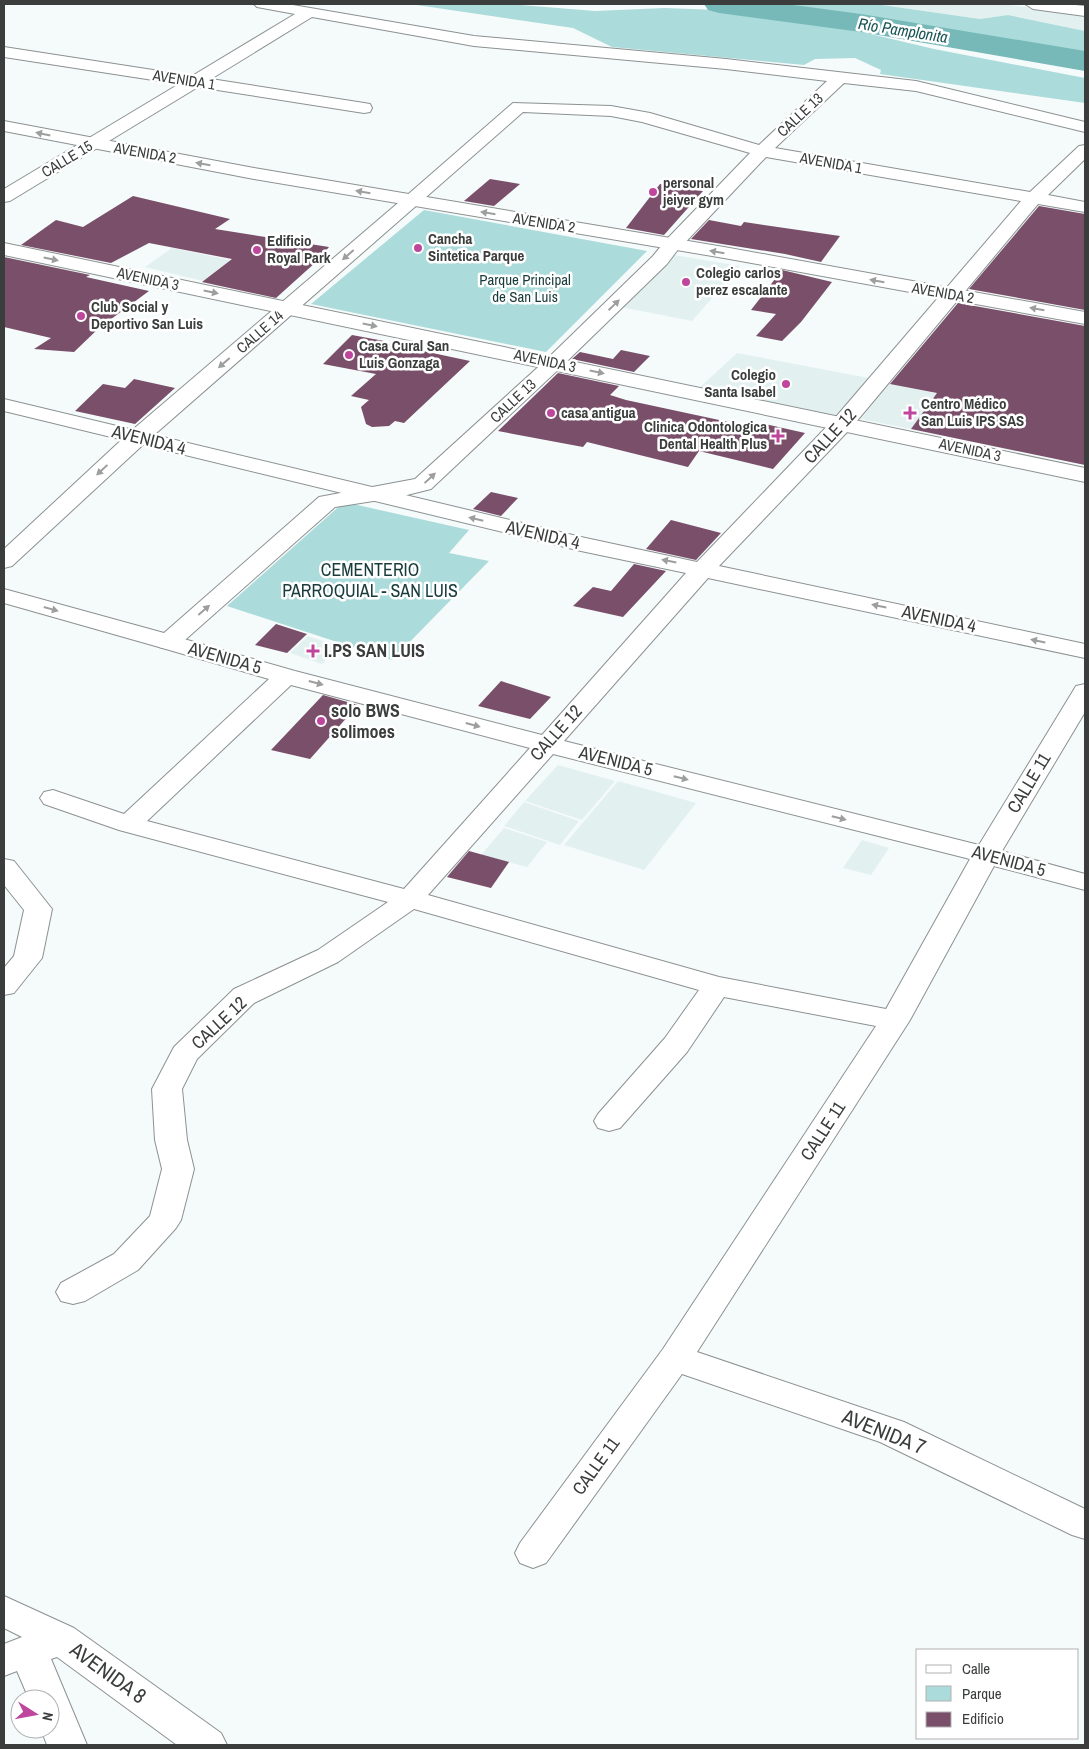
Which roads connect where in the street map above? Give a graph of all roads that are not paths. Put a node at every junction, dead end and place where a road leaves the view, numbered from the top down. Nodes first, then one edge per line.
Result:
1 (262, 4) edge
2 (1033, 4) edge
3 (1085, 11) edge
4 (310, 12) junction
5 (4, 52) edge
6 (842, 76) junction
7 (194, 82) junction
8 (519, 107) joint
9 (364, 108) dead end
10 (4, 126) edge
11 (1085, 127) edge
12 (92, 144) junction
13 (1085, 150) edge
14 (762, 151) junction
15 (4, 197) edge
16 (1034, 198) junction
17 (411, 201) junction
18 (1085, 207) edge
19 (673, 244) junction
20 (4, 249) edge
21 (954, 295) junction
22 (287, 308) junction
23 (1085, 318) edge
24 (554, 363) junction
25 (4, 405) edge
26 (843, 423) junction
27 (138, 437) junction
28 (1085, 475) edge
29 (367, 494) junction
30 (4, 561) edge
31 (703, 569) junction
32 (4, 596) edge
33 (168, 642) junction
34 (1085, 651) edge
35 (286, 676) junction
36 (1085, 691) edge
37 (546, 744) junction
38 (53, 798) dead end
39 (128, 824) junction
40 (986, 855) junction
41 (4, 867) edge
42 (1085, 882) edge
43 (410, 899) junction
44 (4, 986) edge
45 (717, 986) junction
46 (895, 1020) junction
47 (610, 1122) dead end
48 (73, 1292) dead end
49 (675, 1358) junction
50 (1085, 1525) edge
51 (533, 1553) dead end
52 (4, 1611) edge
53 (31, 1650) edge
54 (45, 1689) edge
55 (60, 1729) edge
56 (67, 1745) edge
57 (207, 1745) edge

1 - 4 street
2 - 3 street
4 - 6 street
4 - 7 street, CALLE 15
5 - 7 street, AVENIDA 1
6 - 11 street
6 - 14 street, CALLE 13
7 - 9 street, AVENIDA 1
7 - 12 street, CALLE 15
8 - 14 street, AVENIDA 1
8 - 17 street, CALLE 14
12 -> 10 street, AVENIDA 2
12 - 15 street, CALLE 15
17 -> 12 street, AVENIDA 2
13 - 16 street, CALLE 12
14 - 16 street, AVENIDA 1
14 - 19 street, CALLE 13
16 - 18 street, AVENIDA 1
16 - 21 street, CALLE 12
19 -> 17 street, AVENIDA 2
17 -> 22 street, CALLE 14
21 -> 19 street, AVENIDA 2
24 -> 19 street, CALLE 13
20 -> 22 street, AVENIDA 3
23 -> 21 street, AVENIDA 2
21 - 26 street, CALLE 12
22 -> 24 street, AVENIDA 3
22 -> 27 street, CALLE 14
24 -> 26 street, AVENIDA 3
29 -> 24 street, CALLE 13
25 - 27 street, AVENIDA 4
26 - 28 street, AVENIDA 3
26 - 31 street, CALLE 12
27 - 29 street, AVENIDA 4
27 -> 30 street, CALLE 14
31 -> 29 street, AVENIDA 4
33 -> 29 street, CALLE 13
34 -> 31 street, AVENIDA 4
31 - 37 street, CALLE 12
32 -> 33 street, AVENIDA 5
33 - 35 street, AVENIDA 5
35 -> 37 street, AVENIDA 5
35 - 39 street
36 - 40 street, CALLE 11
37 -> 40 street, AVENIDA 5
37 - 43 street, CALLE 12
38 - 39 street
39 - 43 street
40 - 42 street, AVENIDA 5
40 - 46 street, CALLE 11
41 - 44 street
43 - 45 street
43 - 48 street, CALLE 12
45 - 46 street
45 - 47 street
46 - 49 street, CALLE 11
49 - 50 street, AVENIDA 7
49 - 51 street, CALLE 11
52 - 53 street, AVENIDA 8
53 - 54 street
53 - 57 street, AVENIDA 8
55 - 56 street

